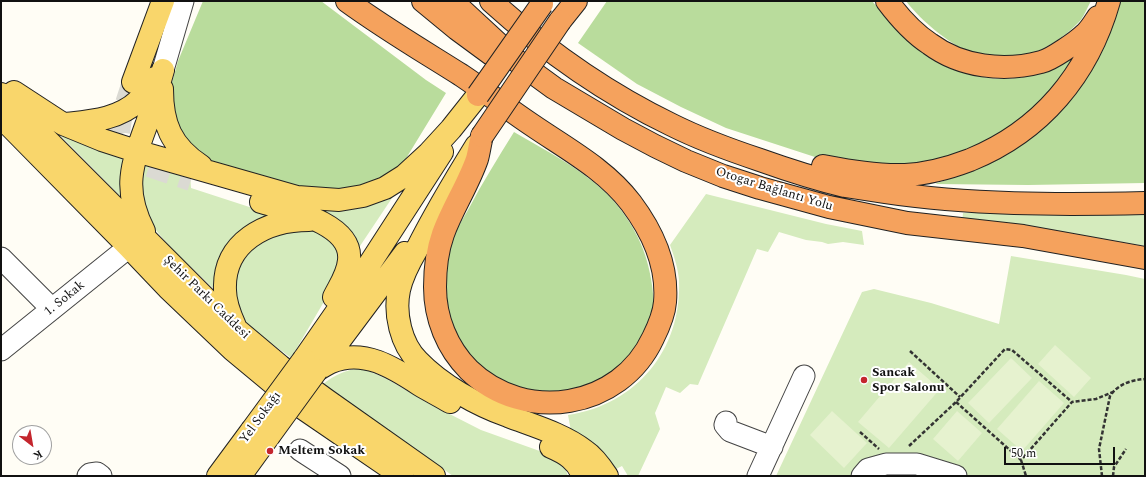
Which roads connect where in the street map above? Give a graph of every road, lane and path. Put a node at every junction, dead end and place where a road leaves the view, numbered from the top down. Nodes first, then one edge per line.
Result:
1 (162, 1) edge
2 (183, 1) edge
3 (347, 1) edge
4 (374, 1) edge
5 (422, 1) edge
6 (452, 1) edge
7 (491, 1) edge
8 (576, 1) edge
9 (887, 1) edge
10 (1109, 1) edge
11 (544, 2) edge
12 (163, 70) junction
13 (463, 77) junction
14 (133, 82) tunnel mouth
15 (1, 83) edge
16 (554, 88) junction
17 (1, 94) edge
18 (478, 95) junction
19 (1, 117) edge
20 (63, 124) junction
21 (482, 136) junction
22 (726, 148) junction
23 (136, 151) junction
24 (200, 176) junction
25 (1145, 204) edge
26 (435, 214) junction
27 (316, 220) junction
28 (129, 247) junction
29 (160, 252) junction
30 (1, 258) edge
31 (1145, 258) edge
32 (52, 309) junction
33 (236, 329) junction
34 (1, 350) edge
35 (910, 351) dead end
36 (311, 365) junction
37 (804, 376) dead end
38 (1145, 379) edge
39 (1113, 392) junction
40 (960, 397) junction
41 (956, 402) junction
42 (1072, 402) junction
43 (726, 422) dead end
44 (260, 433) junction
45 (772, 447) junction
46 (907, 448) dead end
47 (1126, 449) dead end
48 (300, 450) dead end
49 (1021, 460) junction
50 (88, 476) edge
51 (101, 476) edge
52 (218, 476) edge
53 (240, 476) edge
54 (340, 476) edge
55 (402, 476) edge
56 (434, 476) edge
57 (583, 476) edge
58 (607, 476) edge
59 (758, 476) edge
60 (862, 476) edge
61 (956, 476) edge
62 (1026, 476) edge
63 (1102, 476) edge
64 (1113, 476) edge

1 - 14 main road
2 - 12 street
3 - 13 highway
4 - 13 highway
5 - 16 highway
6 - 16 highway, Otogar Bağlantı Yolu
7 - 22 highway, Otogar Bağlantı Yolu
8 - 21 highway, bridge
9 - 10 highway
10 - 22 highway
11 - 18 highway, bridge
12 - 20 main road
12 - 23 main road
12 - 24 main road
13 - 21 highway
15 - 20 main road
16 - 31 highway, Otogar Bağlantı Yolu
17 - 29 main road, Şehir Parkı Caddesi
18 - 24 main road
18 - 36 main road
19 - 28 main road, Şehir Parkı Caddesi
20 - 23 main road
21 - 26 main road
22 - 25 highway, Otogar Bağlantı Yolu
23 - 24 main road
23 - 29 main road
24 - 27 main road
26 - 36 main road
26 - 58 main road
27 - 33 main road
27 - 36 main road
28 - 32 street, 1. Sokak
28 - 55 main road, Şehir Parkı Caddesi
29 - 33 main road, Şehir Parkı Caddesi
30 - 32 street
32 - 34 street, 1. Sokak
33 - 56 main road, Şehir Parkı Caddesi
35 - 40 path
36 - 44 main road, Yel Sokağı, bridge
36 - 57 main road
37 - 45 street
38 - 39 path
39 - 42 path
39 - 63 path
40 - 41 path
40 - 42 path
41 - 46 path
41 - 49 path
42 - 49 path
43 - 45 street
44 - 52 main road, Yel Sokağı
44 - 53 main road, Yel Sokağı
45 - 59 street
47 - 64 path
48 - 54 street
49 - 62 path
50 - 51 street
60 - 61 street

